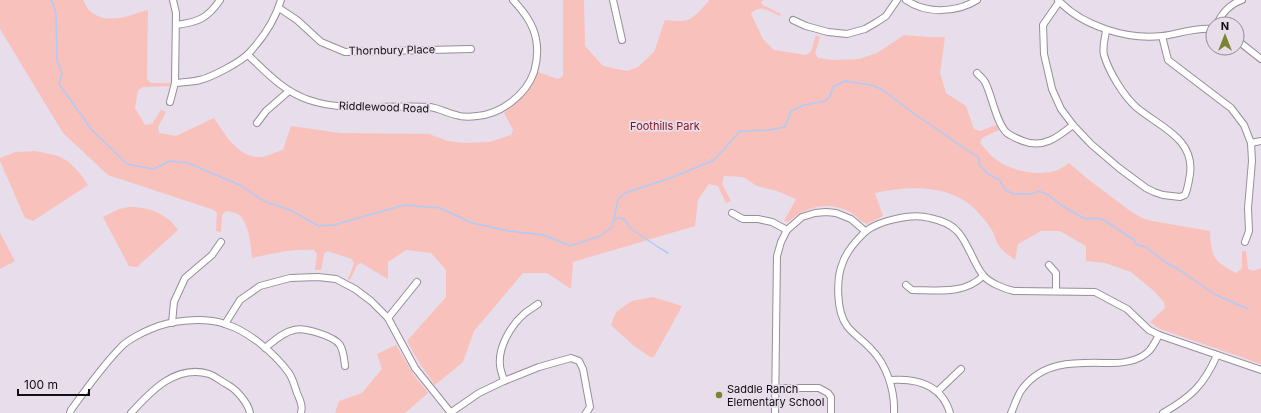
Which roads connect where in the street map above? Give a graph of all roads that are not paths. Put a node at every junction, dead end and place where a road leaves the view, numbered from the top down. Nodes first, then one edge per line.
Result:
1 (173, 0) edge
2 (220, 0) edge
3 (281, 0) edge
4 (513, 0) edge
5 (613, 0) edge
6 (897, 0) edge
7 (906, 0) edge
8 (977, 0) edge
9 (1242, 0) edge
10 (1058, 1) edge
11 (278, 8) junction
12 (1221, 16) edge
13 (793, 20) dead end
14 (176, 25) junction
15 (1205, 28) edge
16 (1106, 31) junction
17 (1162, 36) junction
18 (622, 40) dead end
19 (1245, 46) edge
20 (471, 49) dead end
21 (248, 55) junction
22 (1261, 59) edge
23 (976, 73) dead end
24 (175, 83) junction
25 (290, 91) junction
26 (170, 102) dead end
27 (257, 123) dead end
28 (1073, 125) junction
29 (1261, 141) edge
30 (1251, 143) junction
31 (732, 213) dead end
32 (787, 230) junction
33 (865, 231) junction
34 (221, 242) dead end
35 (1245, 242) dead end
36 (1049, 265) dead end
37 (983, 276) junction
38 (417, 282) dead end
39 (906, 285) dead end
40 (1056, 291) junction
41 (538, 304) dead end
42 (388, 318) junction
43 (172, 323) junction
44 (225, 324) junction
45 (1159, 335) junction
46 (265, 348) junction
47 (1217, 355) junction
48 (345, 366) dead end
49 (961, 369) dead end
50 (1261, 370) edge
51 (504, 380) junction
52 (890, 380) junction
53 (775, 388) junction
54 (938, 391) junction
55 (70, 413) edge
56 (131, 413) edge
57 (250, 413) edge
58 (301, 413) edge
59 (450, 413) edge
60 (586, 413) edge
61 (775, 413) edge
62 (831, 413) edge
63 (894, 413) edge
64 (950, 413) edge
65 (1011, 413) edge
66 (1163, 413) edge

1 - 14 street
2 - 14 street
3 - 11 street
4 - 25 street, Riddlewood Road
5 - 18 street
6 - 13 street
7 - 8 street
9 - 12 street
10 - 16 street
10 - 28 street
11 - 20 street, Thornbury Place
11 - 21 street
14 - 24 street
15 - 17 street
16 - 17 street
16 - 28 street
17 - 30 street
19 - 22 street
21 - 24 street
21 - 25 street, Riddlewood Road
23 - 28 street
24 - 26 street
25 - 27 street
29 - 30 street
30 - 35 street
31 - 32 street
32 - 33 street
32 - 53 street
33 - 37 street
33 - 52 street
34 - 43 street
36 - 40 street
37 - 39 street
37 - 40 street
38 - 42 street
40 - 45 street
41 - 51 street
42 - 44 street
42 - 59 street
43 - 44 street
43 - 55 street
44 - 46 street
45 - 47 street
45 - 65 street
46 - 48 street
46 - 58 street
47 - 50 street
47 - 66 street
49 - 54 street
51 - 59 street
51 - 60 street
52 - 54 street
52 - 63 street
53 - 61 street
53 - 62 street
54 - 64 street
56 - 57 street

